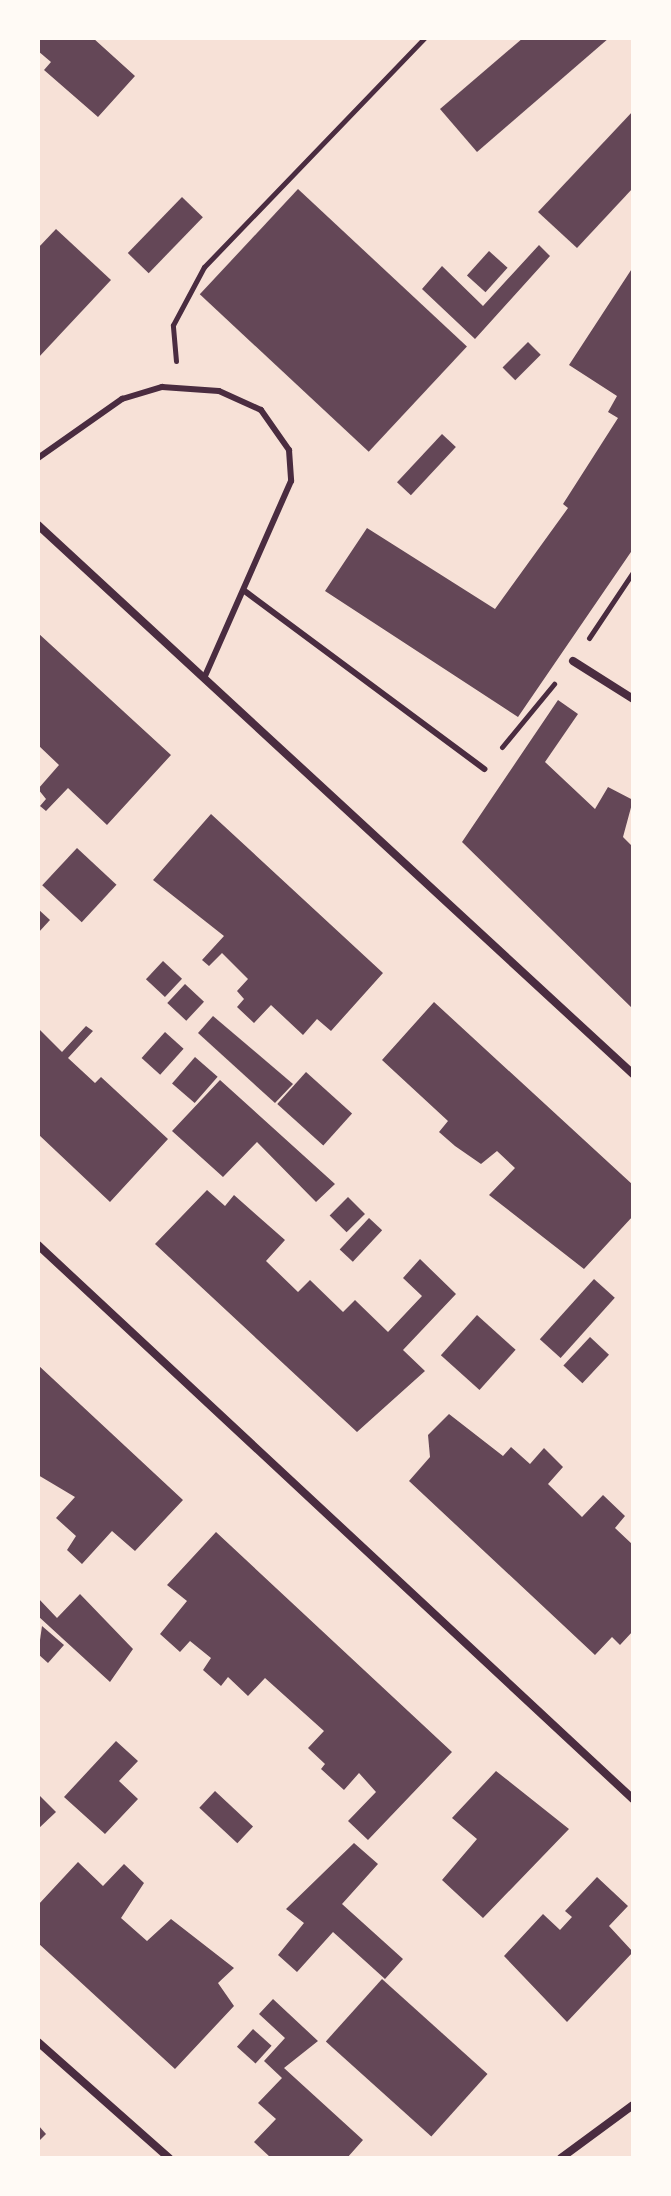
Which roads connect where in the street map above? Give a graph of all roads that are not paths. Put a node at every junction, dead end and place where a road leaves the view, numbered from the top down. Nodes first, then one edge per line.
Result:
1 (38, 458) edge
2 (38, 525) edge
3 (246, 592) junction
4 (573, 661) road end
5 (204, 678) junction
6 (633, 699) edge
7 (484, 769) road end
8 (633, 1074) edge
9 (38, 1245) edge
10 (633, 1799) edge
11 (38, 2042) edge
12 (633, 2105) edge
13 (169, 2158) edge
14 (561, 2158) edge

1 - 3 lane
2 - 5 street
3 - 5 lane
3 - 7 lane
4 - 6 street
5 - 8 street
9 - 10 street
11 - 13 street
12 - 14 street

